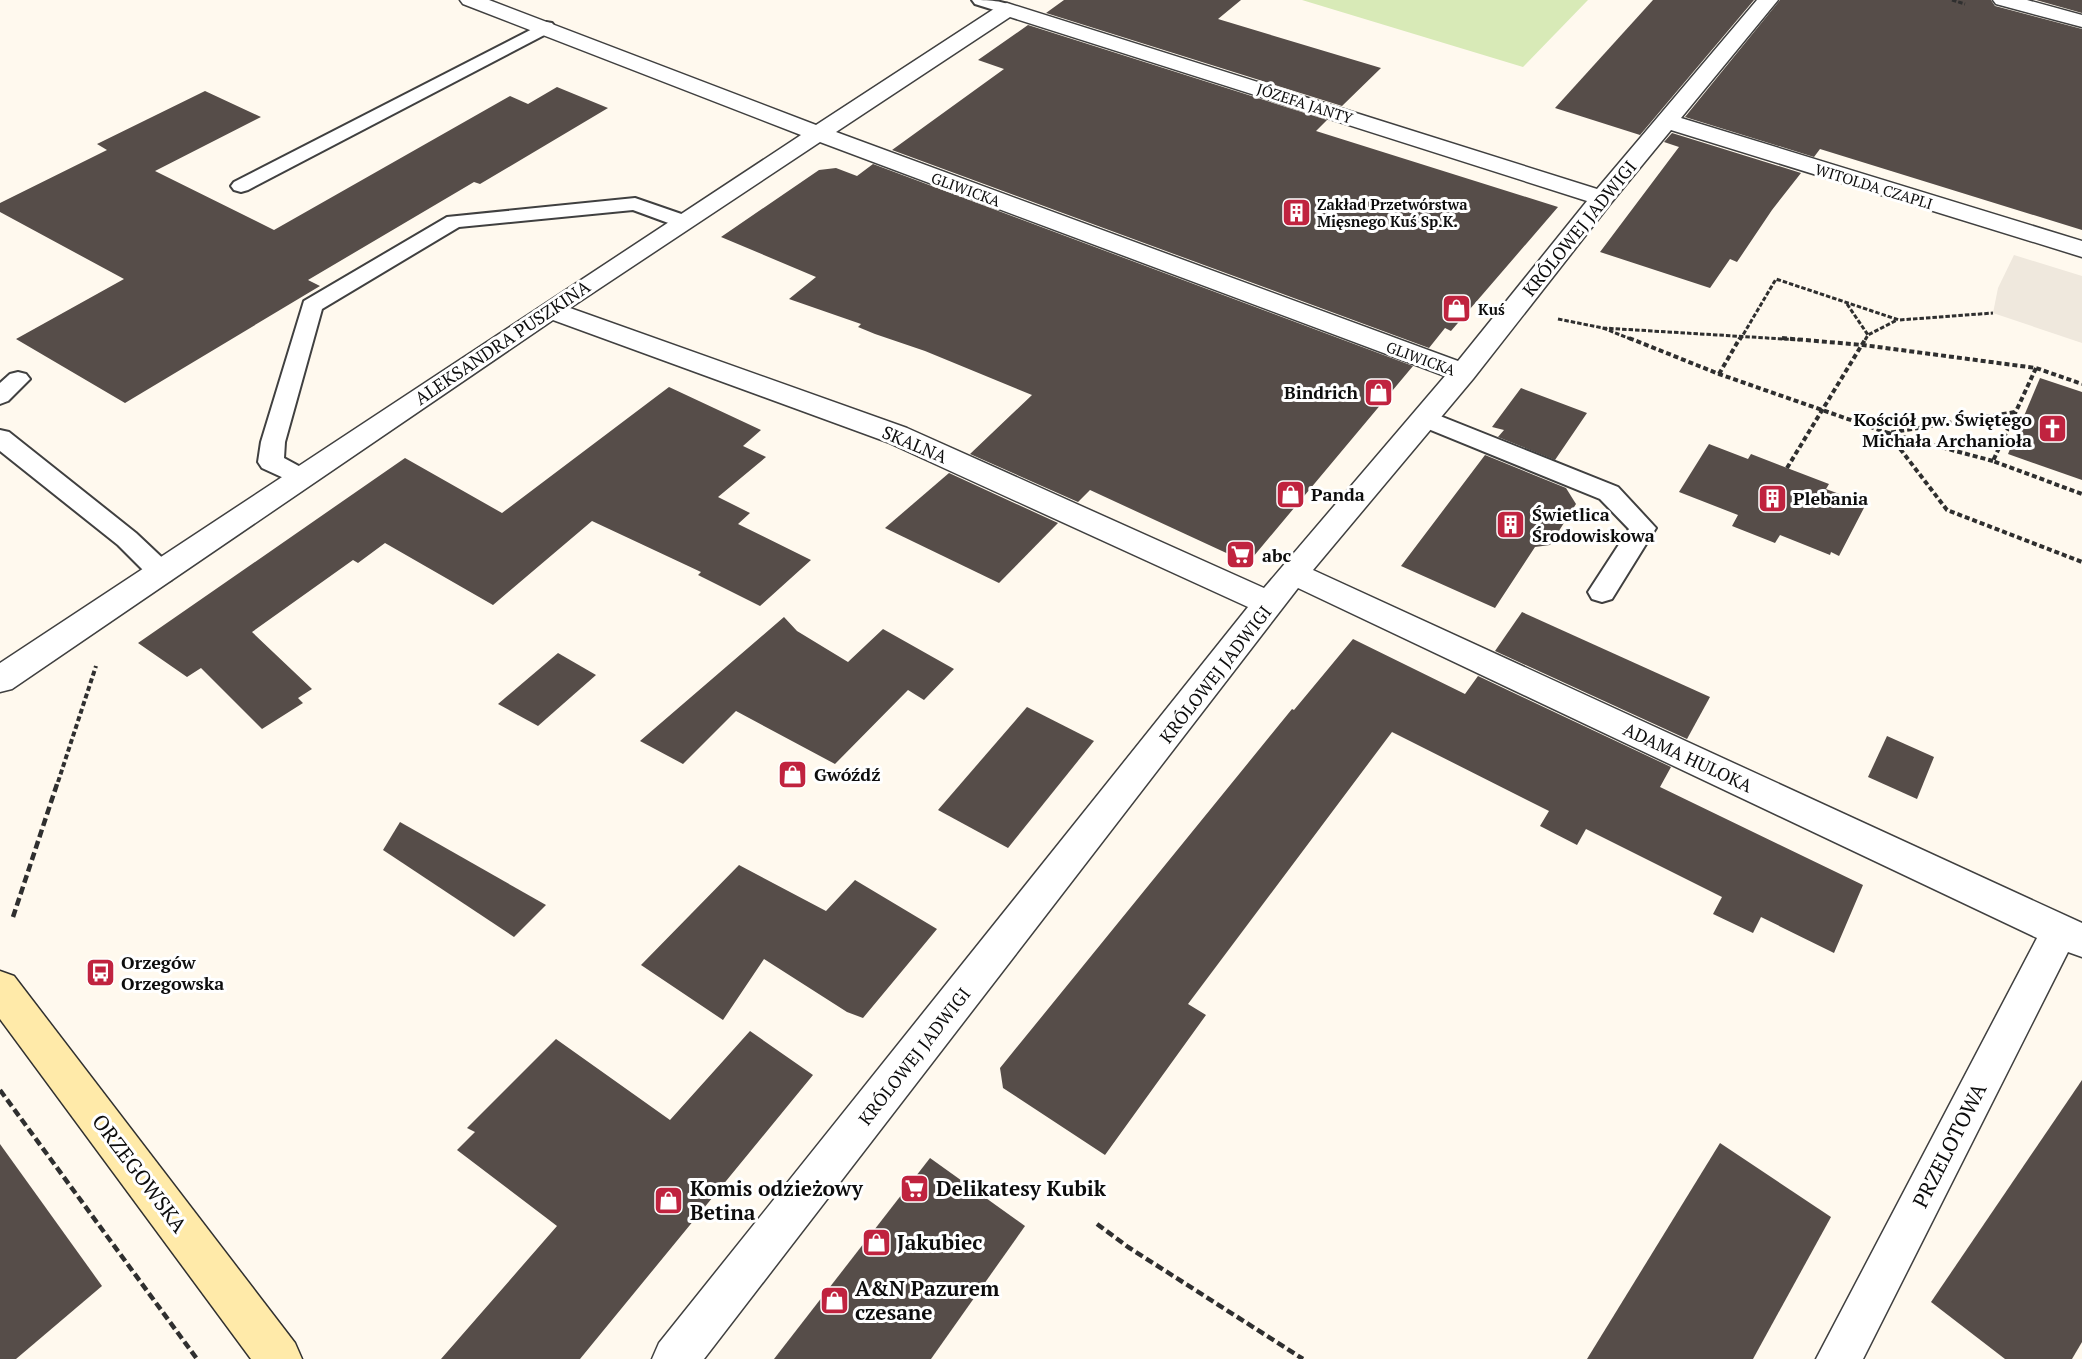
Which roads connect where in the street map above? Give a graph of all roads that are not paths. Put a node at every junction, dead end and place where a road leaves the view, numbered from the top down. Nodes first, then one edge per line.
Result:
1 (470, 0) edge
2 (981, 0) edge
3 (1768, 0) edge
4 (2003, 0) edge
5 (1007, 9) junction
6 (2082, 21) edge
7 (546, 27) junction
8 (1666, 121) junction
9 (818, 134) junction
10 (241, 186) dead end
11 (1602, 198) junction
12 (682, 222) junction
13 (2082, 249) edge
14 (550, 310) junction
15 (1463, 373) junction
16 (18, 379) dead end
17 (0, 396) edge
18 (1425, 418) junction
19 (0, 438) edge
20 (299, 477) junction
21 (162, 573) junction
22 (1293, 573) junction
23 (1602, 592) dead end
24 (1270, 604) junction
25 (0, 680) edge
26 (2071, 936) edge
27 (0, 988) edge
28 (279, 1359) edge
29 (675, 1359) edge
30 (1839, 1359) edge

1 - 7 street, GLIWICKA
2 - 5 lane
3 - 8 street, KRÓLOWEJ JADWIGI
4 - 6 street
5 - 9 street, ALEKSANDRA PUSZKINA
5 - 11 street, JÓZEFA JANTY
7 - 9 street, GLIWICKA
7 - 10 lane
8 - 11 street, KRÓLOWEJ JADWIGI
8 - 13 street, WITOLDA CZAPLI
9 - 12 street, ALEKSANDRA PUSZKINA
9 - 15 street, GLIWICKA
11 - 15 street, KRÓLOWEJ JADWIGI
12 - 14 street, ALEKSANDRA PUSZKINA
12 - 20 lane
14 - 20 street, ALEKSANDRA PUSZKINA
14 - 24 street, SKALNA
15 - 18 street, KRÓLOWEJ JADWIGI
16 - 17 lane
18 - 22 street, KRÓLOWEJ JADWIGI
18 - 23 lane
19 - 21 lane
20 - 21 street, ALEKSANDRA PUSZKINA
21 - 25 street, ALEKSANDRA PUSZKINA
22 - 24 street, KRÓLOWEJ JADWIGI
22 - 26 street, ADAMA HULOKA
24 - 29 street, KRÓLOWEJ JADWIGI
26 - 30 street, PRZELOTOWA
27 - 28 street, ORZEGOWSKA

